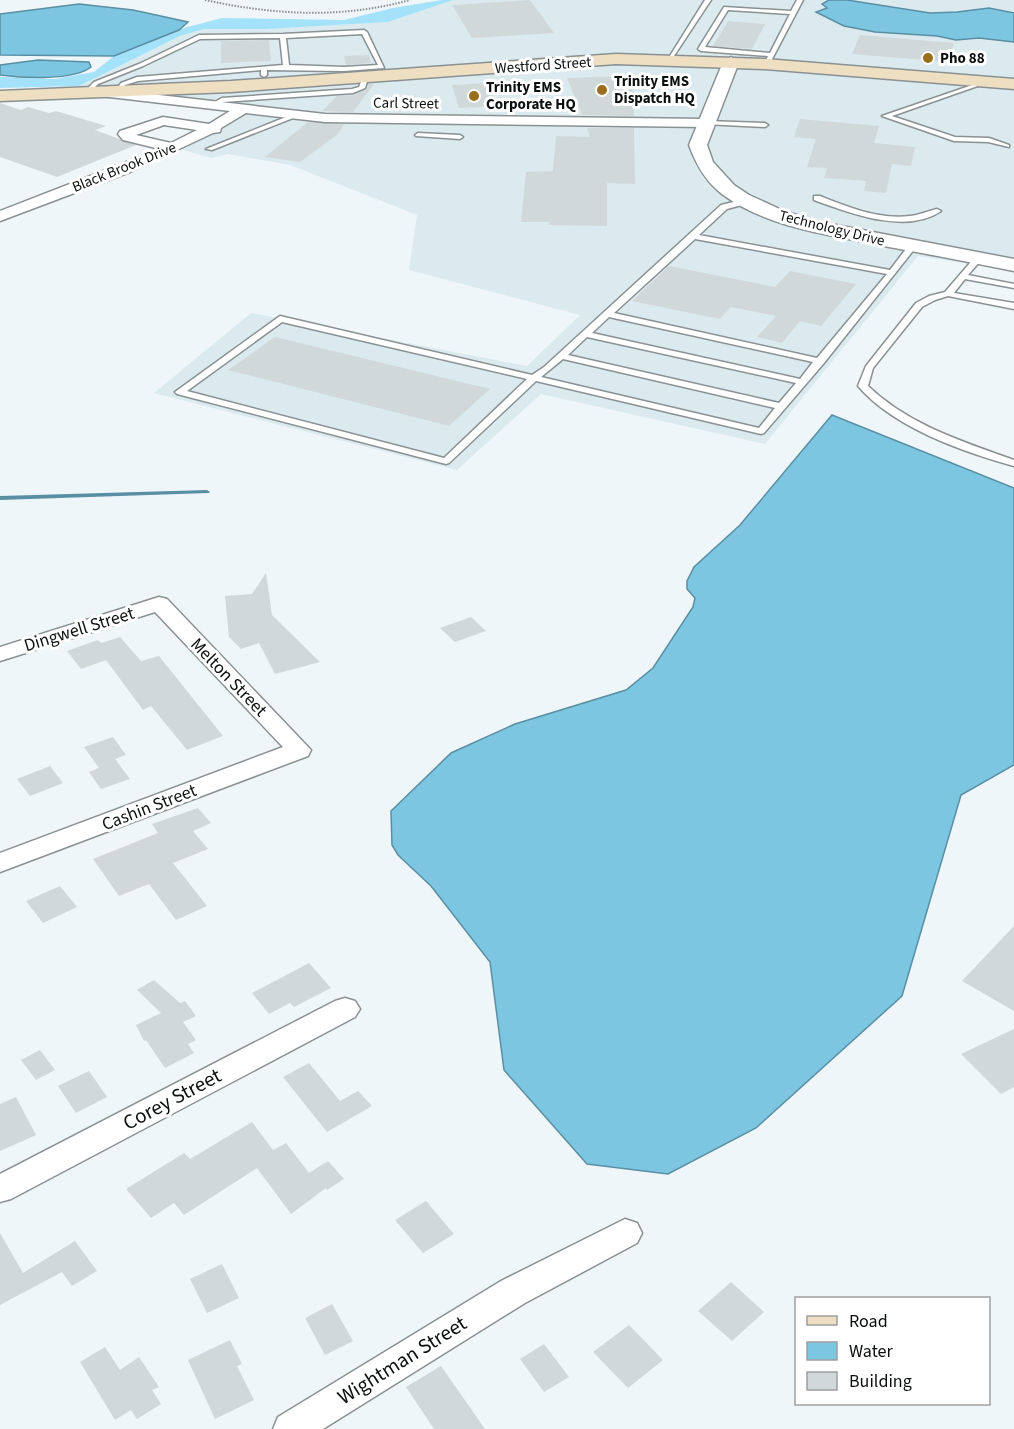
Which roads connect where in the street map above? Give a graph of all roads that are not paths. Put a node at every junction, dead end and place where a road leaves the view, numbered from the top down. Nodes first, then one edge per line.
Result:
1 (708, 0) edge
2 (801, 0) edge
3 (793, 13) junction
4 (283, 36) junction
5 (670, 58) junction
6 (769, 60) junction
7 (731, 62) junction
8 (286, 67) junction
9 (264, 76) junction
10 (365, 78) junction
11 (986, 82) junction
12 (1014, 84) edge
13 (112, 93) junction
14 (85, 94) junction
15 (0, 96) edge
16 (210, 106) junction
17 (243, 109) junction
18 (296, 115) junction
19 (706, 123) junction
20 (765, 125) dead end
21 (214, 129) junction
22 (418, 135) dead end
23 (460, 136) dead end
24 (1007, 146) dead end
25 (173, 148) junction
26 (210, 149) dead end
27 (818, 198) dead end
28 (746, 201) junction
29 (937, 211) dead end
30 (0, 216) edge
31 (693, 236) junction
32 (912, 247) junction
33 (978, 259) junction
34 (1014, 266) edge
35 (892, 273) junction
36 (964, 277) junction
37 (1014, 286) edge
38 (948, 294) junction
39 (1014, 306) edge
40 (608, 314) junction
41 (586, 334) junction
42 (562, 356) junction
43 (821, 361) junction
44 (534, 378) junction
45 (802, 382) junction
46 (782, 407) junction
47 (1014, 462) edge
48 (159, 604) joint
49 (0, 654) edge
50 (299, 750) joint
51 (0, 863) edge
52 (345, 1009) dead end
53 (0, 1189) edge
54 (625, 1233) dead end
55 (291, 1429) edge

1 - 5 lane
2 - 3 lane
3 - 6 lane
3 - 6 lane
4 - 8 lane
4 - 8 lane
4 - 14 lane
5 - 7 main road, Westford Street
5 - 10 main road, Westford Street
6 - 7 main road, Westford Street
6 - 11 main road, Westford Street
7 - 19 street, Technology Drive
8 - 9 lane
9 - 10 main road, Westford Street
9 - 13 main road, Westford Street
10 - 16 lane
11 - 12 main road, Westford Street
11 - 24 lane
13 - 14 main road, Westford Street
13 - 16 street, Carl Street
14 - 15 main road, Westford Street
16 - 17 street, Carl Street
17 - 18 street, Carl Street
17 - 21 street, Black Brook Drive
18 - 19 street, Carl Street
18 - 26 lane
19 - 20 lane
19 - 28 street, Technology Drive
21 - 25 street, Black Brook Drive
21 - 25 street
22 - 23 lane
25 - 30 street, Black Brook Drive
27 - 29 lane
28 - 31 lane
28 - 32 street, Technology Drive
31 - 35 lane
31 - 40 lane
32 - 33 street, Technology Drive
32 - 35 lane
33 - 34 street, Technology Drive
33 - 36 lane
35 - 43 lane
36 - 37 lane
36 - 38 lane
38 - 39 lane
38 - 47 lane
40 - 41 lane
40 - 43 lane
41 - 42 lane
41 - 45 lane
42 - 44 lane
42 - 46 lane
43 - 45 lane
44 - 44 lane
44 - 46 lane
45 - 46 lane
48 - 49 street, Dingwell Street
48 - 50 street, Melton Street
50 - 51 street, Cashin Street
52 - 53 street, Corey Street
54 - 55 street, Wightman Street

